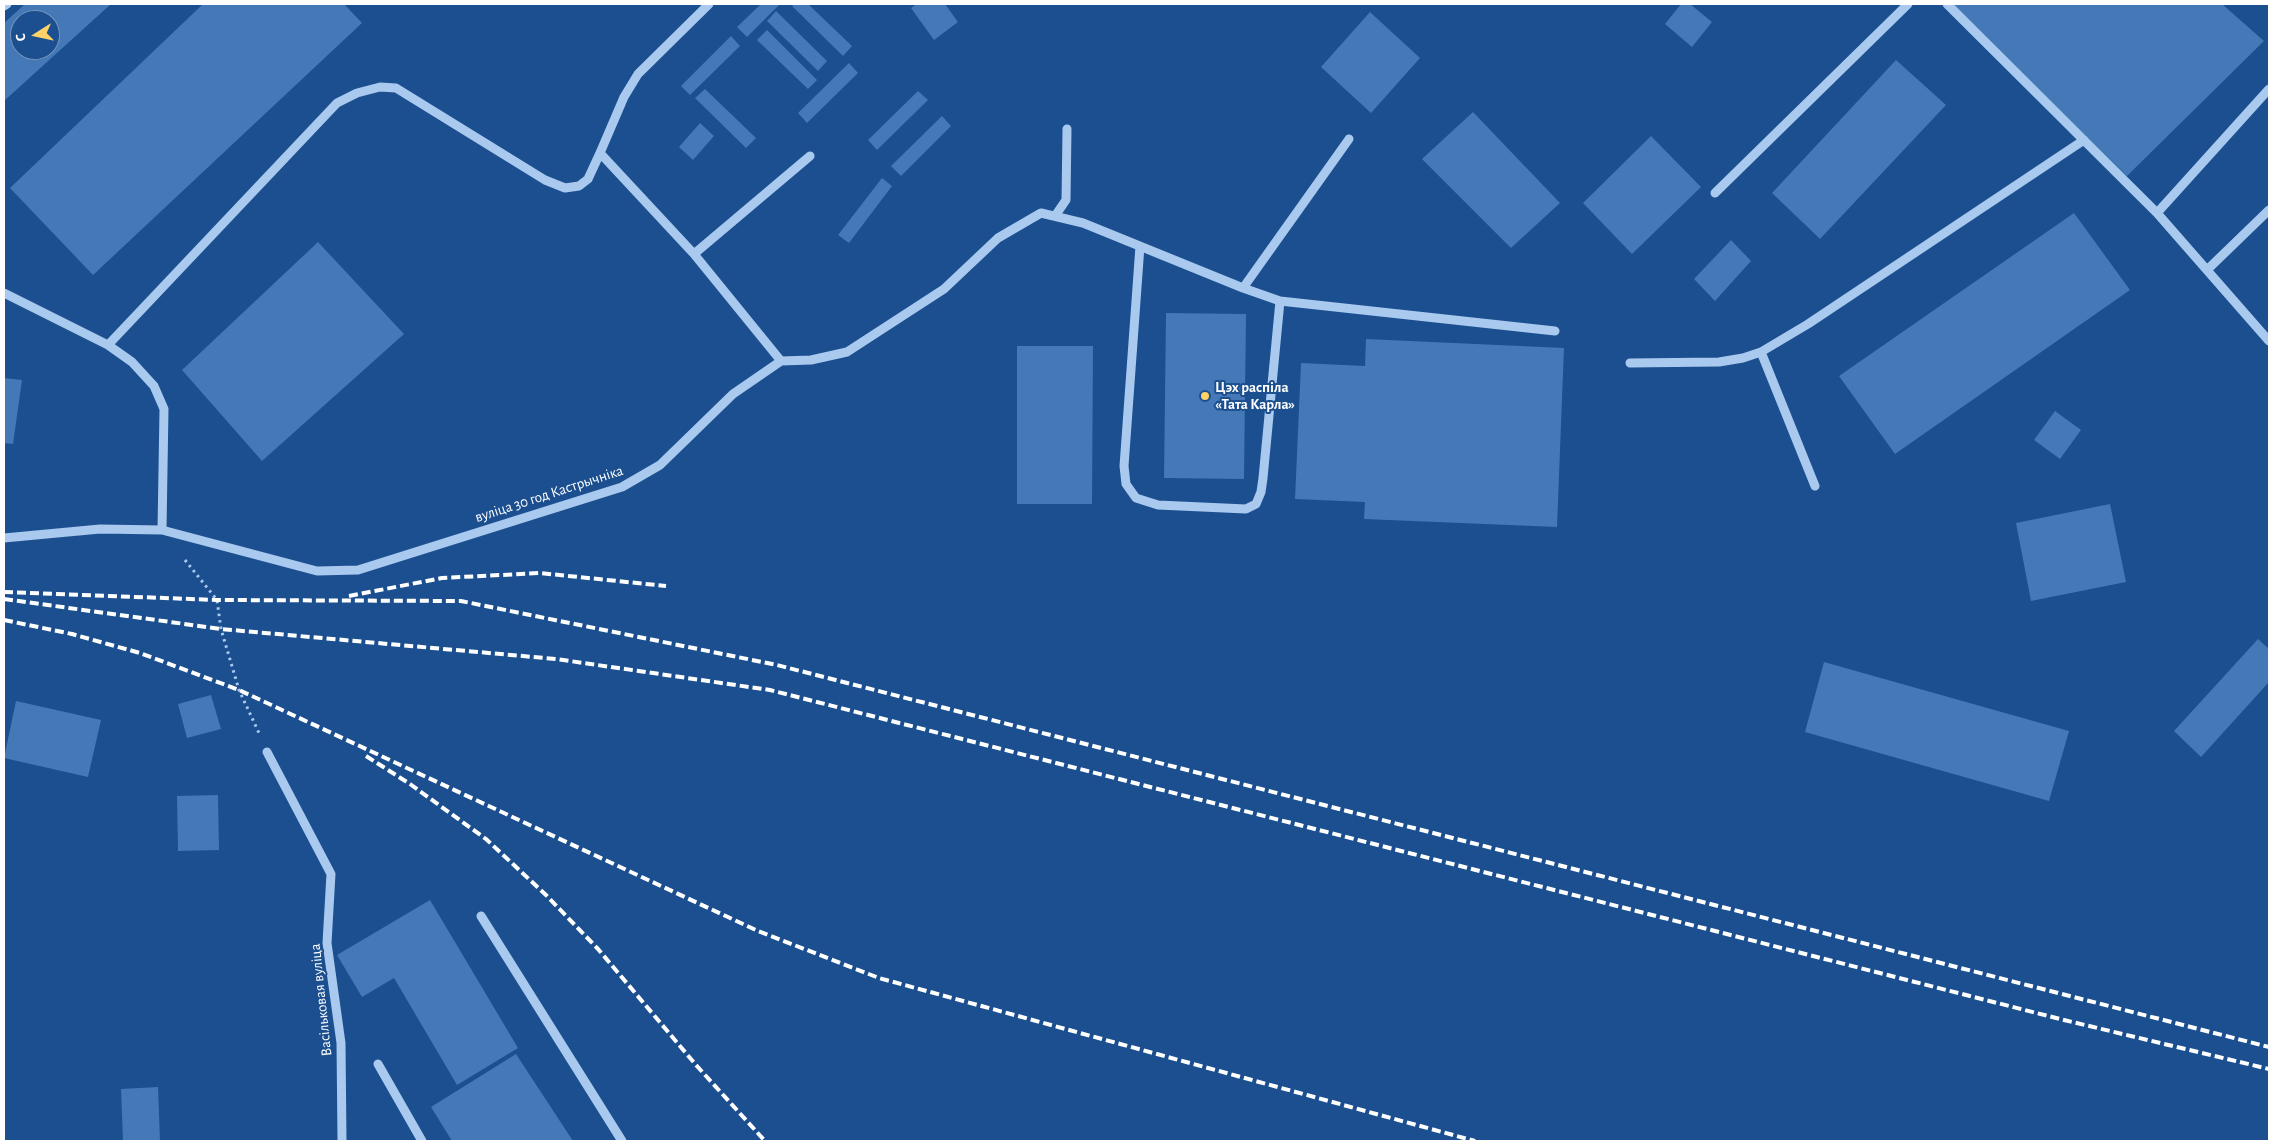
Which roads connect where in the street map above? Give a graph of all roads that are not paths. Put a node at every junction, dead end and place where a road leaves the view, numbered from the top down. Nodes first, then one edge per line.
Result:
1 (6, 4) edge
2 (709, 4) edge
3 (1908, 4) edge
4 (1947, 4) edge
5 (4, 6) edge
6 (2269, 89) edge
7 (1067, 129) dead end
8 (1349, 139) dead end
9 (2084, 140) junction
10 (600, 153) junction
11 (810, 156) dead end
12 (1716, 193) dead end
13 (2269, 210) edge
14 (2157, 213) junction
15 (1055, 216) junction
16 (1140, 246) junction
17 (694, 254) junction
18 (2207, 270) junction
19 (1243, 288) junction
20 (4, 293) edge
21 (1280, 301) junction
22 (1555, 331) dead end
23 (2269, 341) edge
24 (108, 345) junction
25 (1761, 352) junction
26 (781, 361) junction
27 (1630, 363) dead end
28 (1815, 486) dead end
29 (162, 530) junction
30 (4, 538) edge
31 (267, 752) road end
32 (481, 916) dead end
33 (378, 1064) dead end
34 (342, 1141) edge
35 (422, 1141) edge
36 (622, 1141) edge

1 - 5 street
2 - 10 street
3 - 12 street
4 - 9 street
6 - 14 street
7 - 15 street
8 - 19 street
9 - 14 street
9 - 25 street
10 - 17 street
10 - 24 street
11 - 17 street
13 - 18 street
14 - 18 street
15 - 16 street
15 - 26 street
16 - 19 street
16 - 21 street
17 - 26 street
18 - 23 street
19 - 21 street
20 - 24 street
21 - 22 street
24 - 29 street
25 - 27 street
25 - 28 street
26 - 29 street, вуліца 30 год Кастрычніка
29 - 30 street, вуліца 30 год Кастрычніка
31 - 34 street, Васільковая вуліца
32 - 36 street
33 - 35 street

